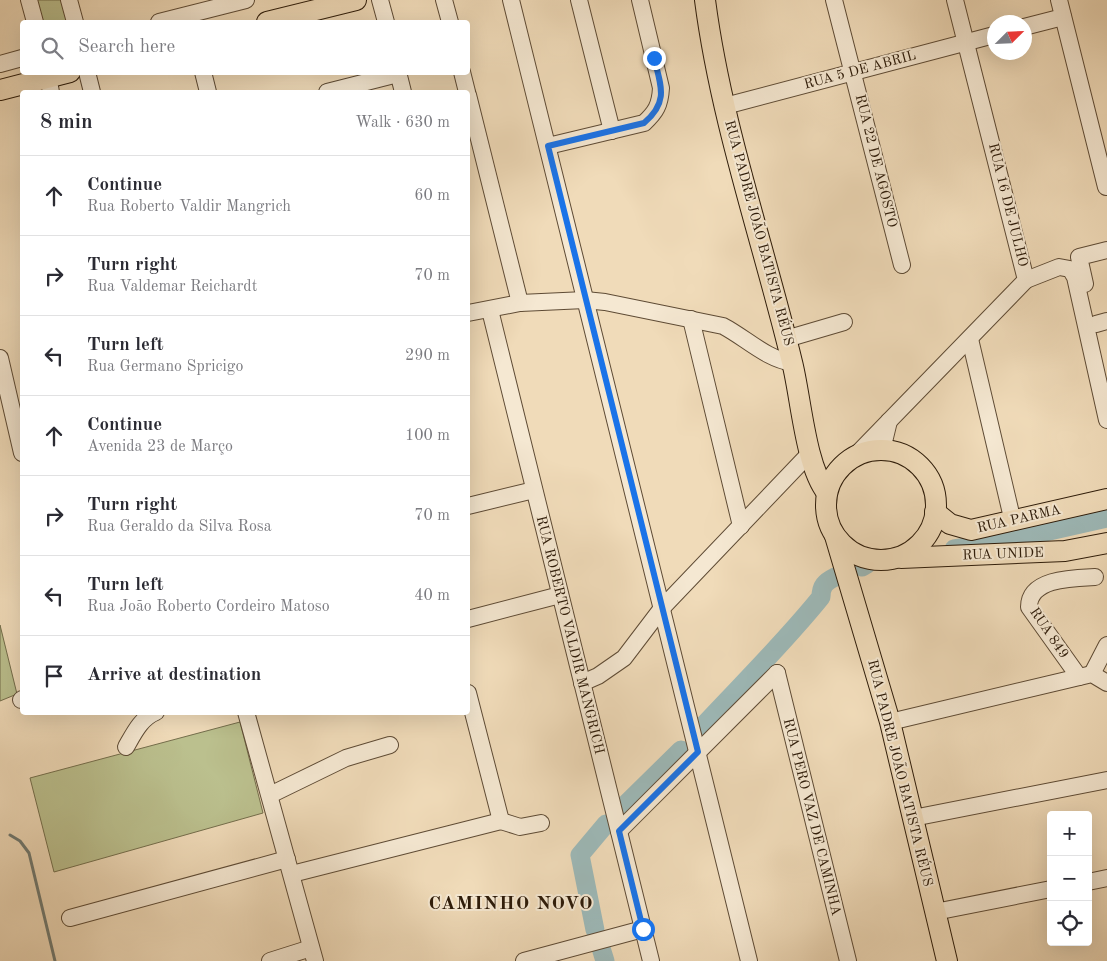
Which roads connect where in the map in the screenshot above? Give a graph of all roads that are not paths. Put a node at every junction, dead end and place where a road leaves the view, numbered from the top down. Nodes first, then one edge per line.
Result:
1 (29, 0) edge
2 (70, 0) edge
3 (246, 0) edge
4 (356, 0) edge
5 (380, 0) edge
6 (444, 0) edge
7 (511, 0) edge
8 (579, 0) edge
9 (640, 0) edge
10 (706, 0) edge
11 (834, 0) edge
12 (955, 0) edge
13 (1059, 0) edge
14 (307, 6) edge
15 (188, 7) edge
16 (1063, 17) junction
17 (34, 20) edge
18 (75, 20) edge
19 (163, 20) edge
20 (272, 20) edge
21 (385, 20) edge
22 (449, 20) edge
23 (1032, 25) edge
24 (987, 37) edge
25 (966, 42) junction
26 (20, 59) edge
27 (0, 64) edge
28 (853, 72) junction
29 (63, 75) edge
30 (88, 75) edge
31 (204, 75) edge
32 (391, 75) edge
33 (399, 75) edge
34 (463, 75) edge
35 (49, 81) edge
36 (0, 90) edge
37 (92, 90) edge
38 (208, 90) edge
39 (334, 90) edge
40 (402, 90) edge
41 (466, 90) edge
42 (470, 106) edge
43 (725, 106) junction
44 (612, 131) junction
45 (548, 146) junction
46 (1106, 187) edge
47 (1107, 250) edge
48 (902, 265) dead end
49 (1026, 280) junction
50 (586, 300) junction
51 (520, 303) junction
52 (490, 310) junction
53 (470, 313) edge
54 (691, 319) junction
55 (844, 322) dead end
56 (1102, 323) edge
57 (786, 339) junction
58 (970, 339) junction
59 (1098, 352) junction
60 (0, 358) edge
61 (792, 363) junction
62 (1107, 369) edge
63 (890, 418) junction
64 (1107, 420) edge
65 (20, 427) edge
66 (882, 450) junction
67 (855, 456) junction
68 (812, 458) junction
69 (836, 473) junction
70 (534, 490) junction
71 (826, 493) junction
72 (1107, 499) edge
73 (470, 506) edge
74 (936, 512) junction
75 (1013, 522) junction
76 (741, 526) junction
77 (834, 536) junction
78 (1107, 543) edge
79 (863, 558) junction
80 (899, 558) junction
81 (1095, 577) dead end
82 (849, 586) junction
83 (560, 595) junction
84 (662, 608) junction
85 (470, 618) edge
86 (1107, 645) edge
87 (1085, 676) junction
88 (582, 683) junction
89 (1107, 683) edge
90 (470, 701) edge
91 (149, 715) edge
92 (247, 715) edge
93 (890, 722) junction
94 (390, 745) dead end
95 (126, 746) dead end
96 (698, 752) junction
97 (1107, 780) edge
98 (270, 794) junction
99 (913, 818) junction
100 (501, 821) junction
101 (541, 823) dead end
102 (619, 831) junction
103 (290, 866) junction
104 (1107, 878) edge
105 (1092, 881) edge
106 (1047, 890) edge
107 (935, 912) junction
108 (70, 918) dead end
109 (643, 929) junction
110 (313, 955) edge
111 (270, 961) edge
112 (524, 961) edge
113 (651, 961) edge
114 (749, 961) edge
115 (848, 961) edge
116 (947, 961) edge

1 - 17 street
2 - 18 street
3 - 15 street
4 - 14 main road
5 - 21 street
6 - 22 street
7 - 45 street
8 - 44 street
9 - 44 street
10 - 43 main road, RUA PADRE JOÃO BATISTA RÉUS
11 - 28 street, RUA 22 DE AGOSTO
12 - 25 street, RUA 16 DE JULHO
13 - 16 street
14 - 20 main road
15 - 19 street
16 - 23 street
16 - 46 street
24 - 25 street, RUA 5 DE ABRIL
25 - 28 street, RUA 5 DE ABRIL
25 - 49 street, RUA 16 DE JULHO
26 - 27 street
28 - 43 street, RUA 5 DE ABRIL
28 - 48 street, RUA 22 DE AGOSTO
29 - 35 main road
30 - 37 street
31 - 38 street
32 - 39 street
33 - 40 street
34 - 41 street
35 - 36 main road
42 - 51 street
43 - 57 main road, RUA PADRE JOÃO BATISTA RÉUS
44 - 45 street
45 - 50 street
47 - 56 street
49 - 58 street, RUA 16 DE JULHO
49 - 59 street
50 - 51 street
50 - 54 street
50 - 84 street
51 - 52 street
52 - 53 street
52 - 70 street, RUA ROBERTO VALDIR MANGRICH
54 - 61 street
54 - 76 street
55 - 57 street
56 - 59 street
57 - 61 main road, RUA PADRE JOÃO BATISTA RÉUS
58 - 63 street, RUA 16 DE JULHO
58 - 75 street
59 - 62 street
59 - 64 street
60 - 65 street
61 - 68 main road, RUA PADRE JOÃO BATISTA RÉUS
63 - 66 street
63 - 67 street, RUA 16 DE JULHO
66 - 67 main road
66 - 74 main road
67 - 69 main road
68 - 69 main road
68 - 71 main road, RUA PADRE JOÃO BATISTA RÉUS
68 - 76 street
69 - 71 main road
70 - 73 street
70 - 83 street, RUA ROBERTO VALDIR MANGRICH
71 - 77 main road
72 - 75 main road, RUA PARMA
74 - 75 main road, RUA PARMA
74 - 80 main road
76 - 84 street
77 - 79 main road
77 - 82 main road, RUA PADRE JOÃO BATISTA RÉUS
78 - 80 main road, RUA UNIDE
79 - 80 main road
79 - 82 main road
81 - 87 street, RUA 849
82 - 93 main road, RUA PADRE JOÃO BATISTA RÉUS
83 - 85 street
83 - 88 street, RUA ROBERTO VALDIR MANGRICH
84 - 88 street
84 - 96 street
86 - 87 street
87 - 89 street
87 - 93 street
88 - 102 street, RUA ROBERTO VALDIR MANGRICH
90 - 100 street
91 - 95 street
92 - 98 street
93 - 99 main road, RUA PADRE JOÃO BATISTA RÉUS
94 - 98 street
96 - 102 street
96 - 114 street
96 - 115 street, RUA PERO VAZ DE CAMINHA
97 - 99 street
98 - 103 street
99 - 107 main road, RUA PADRE JOÃO BATISTA RÉUS
100 - 101 street
100 - 103 street
102 - 109 street, RUA ROBERTO VALDIR MANGRICH
103 - 108 street
103 - 110 street
104 - 105 street
106 - 107 street
107 - 116 main road, RUA PADRE JOÃO BATISTA RÉUS
109 - 112 street
109 - 113 street, RUA ROBERTO VALDIR MANGRICH
110 - 111 street

